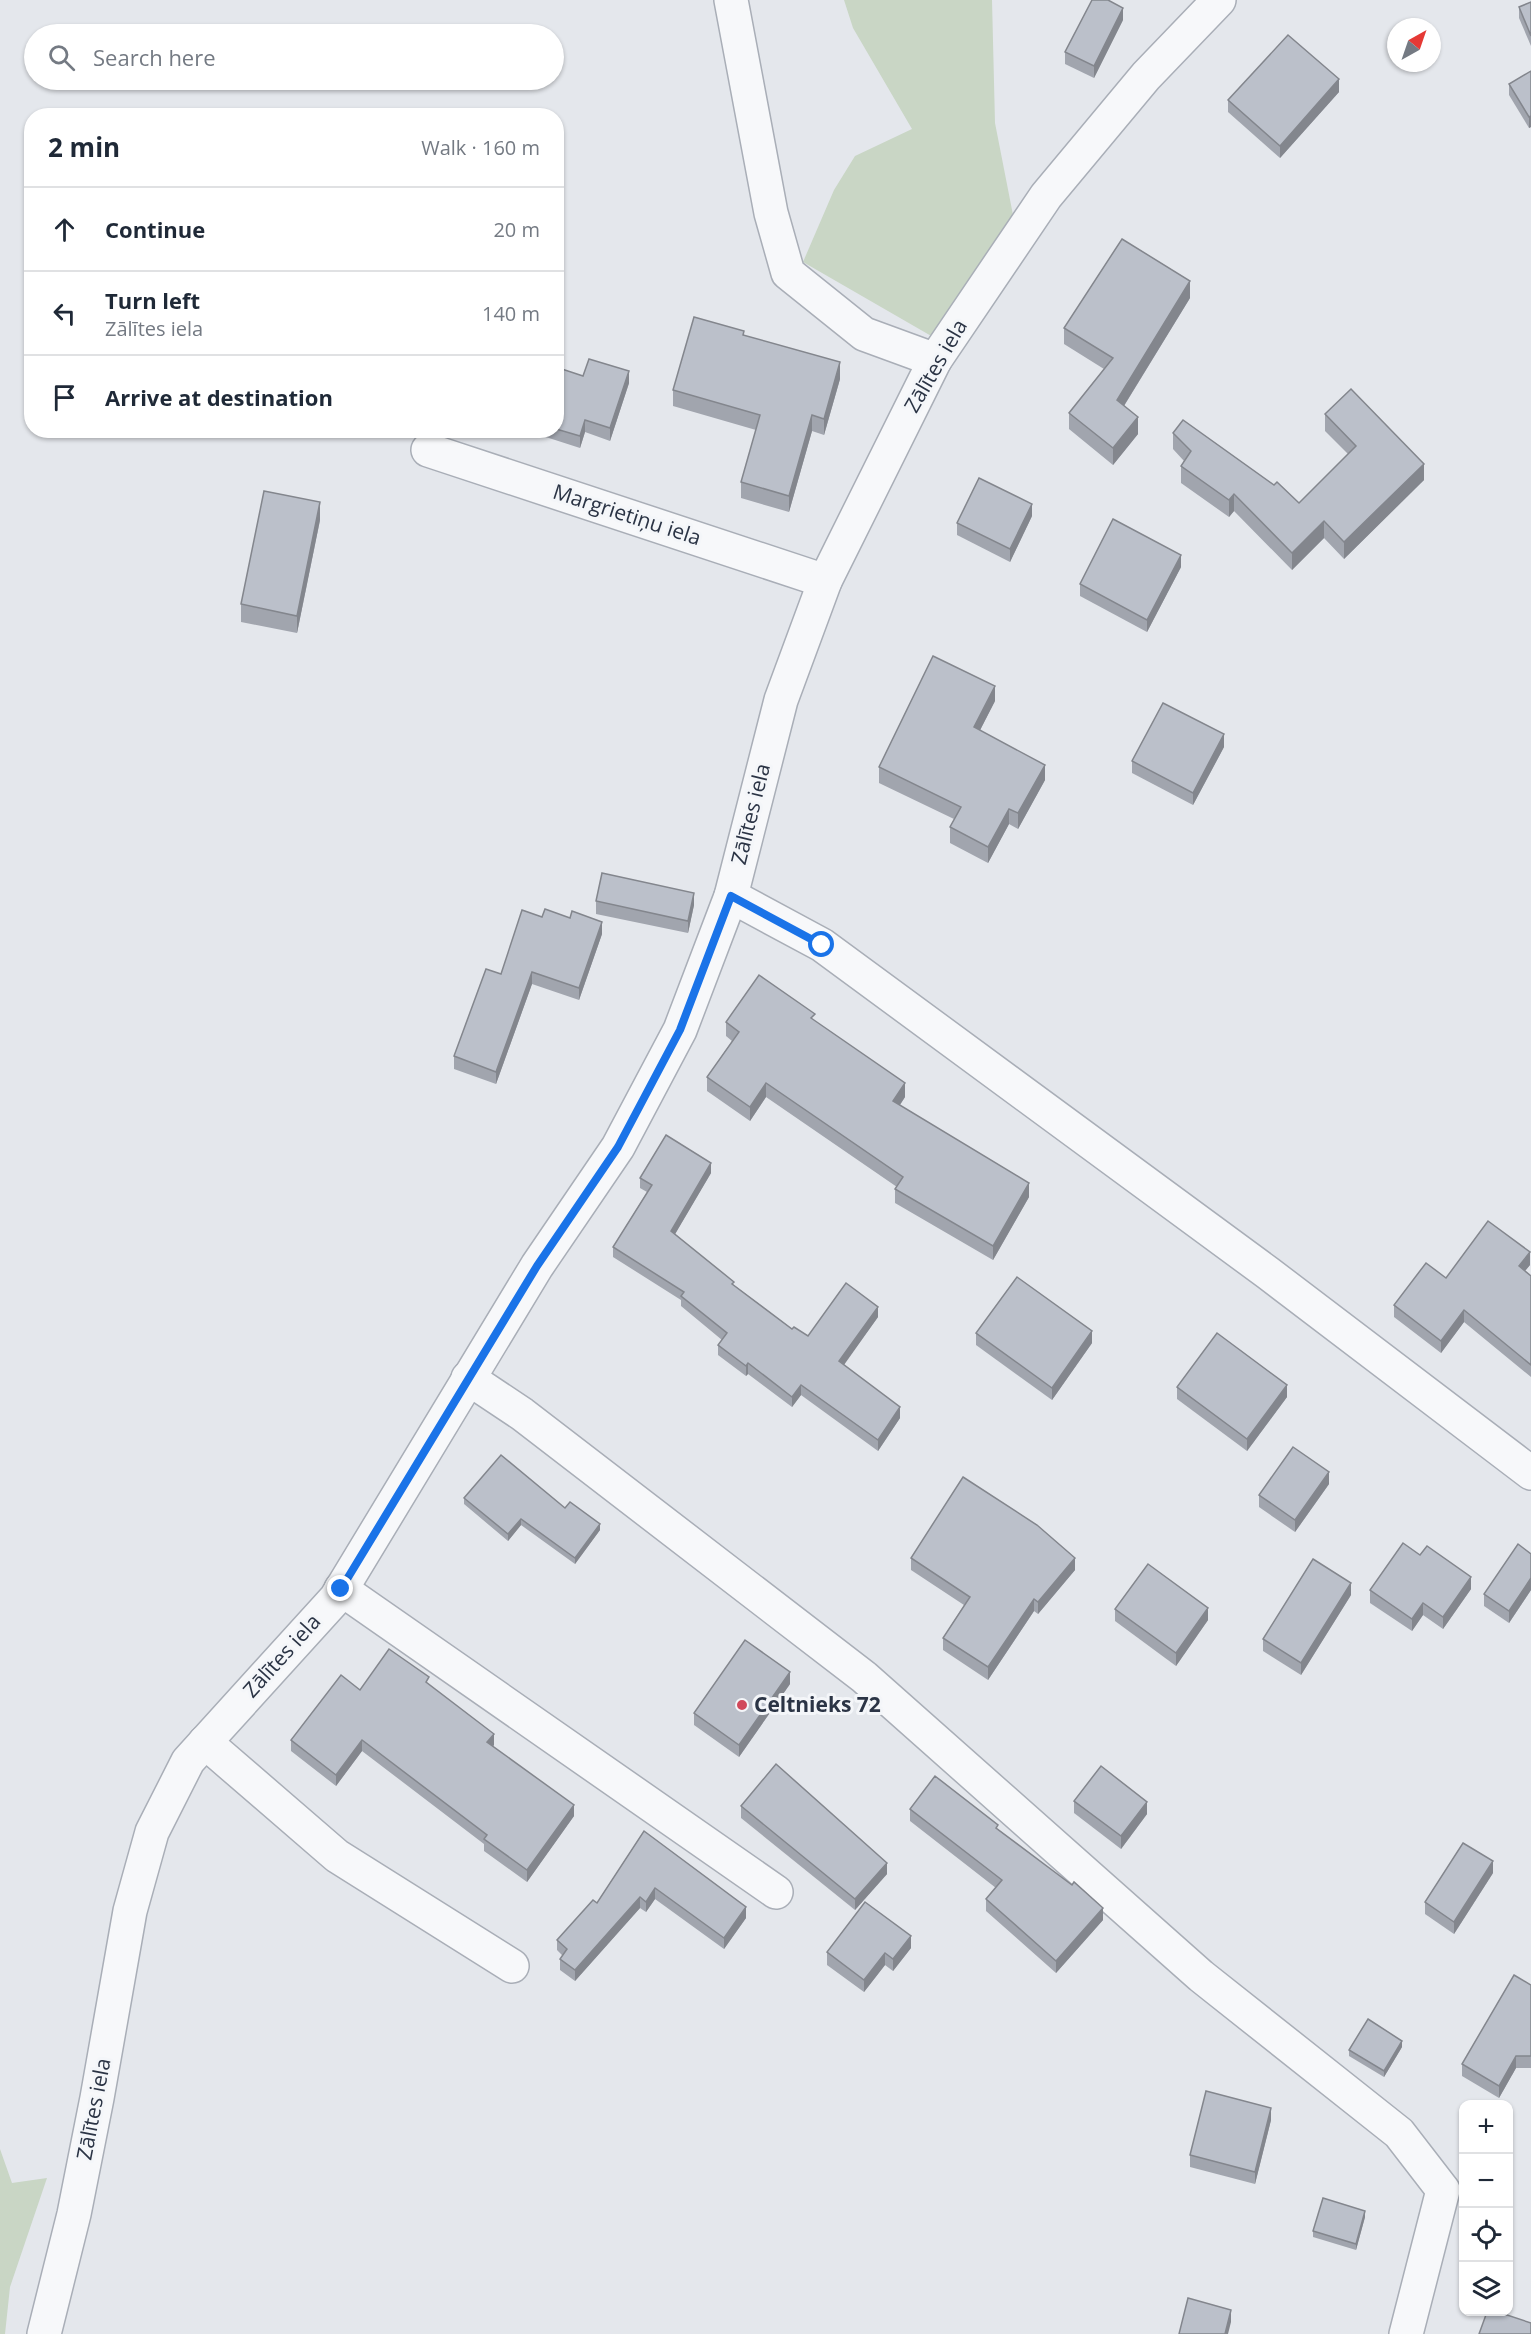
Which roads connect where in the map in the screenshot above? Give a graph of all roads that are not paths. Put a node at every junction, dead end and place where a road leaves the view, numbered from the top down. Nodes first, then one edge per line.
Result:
1 (731, 0) edge
2 (1219, 0) edge
3 (935, 360) junction
4 (428, 450) dead end
5 (825, 581) junction
6 (731, 896) junction
7 (468, 1378) junction
8 (1531, 1473) edge
9 (341, 1589) junction
10 (205, 1742) junction
11 (776, 1892) dead end
12 (512, 1966) dead end
13 (44, 2334) edge
14 (1406, 2334) edge

1 - 3 street
2 - 3 street, Zālītes iela
3 - 5 street, Zālītes iela
4 - 5 street, Margrietiņu iela
5 - 6 street, Zālītes iela
6 - 7 street, Zālītes iela
6 - 8 street
7 - 9 street, Zālītes iela
7 - 14 street
9 - 10 street, Zālītes iela
9 - 11 street
10 - 12 street
10 - 13 street, Zālītes iela

